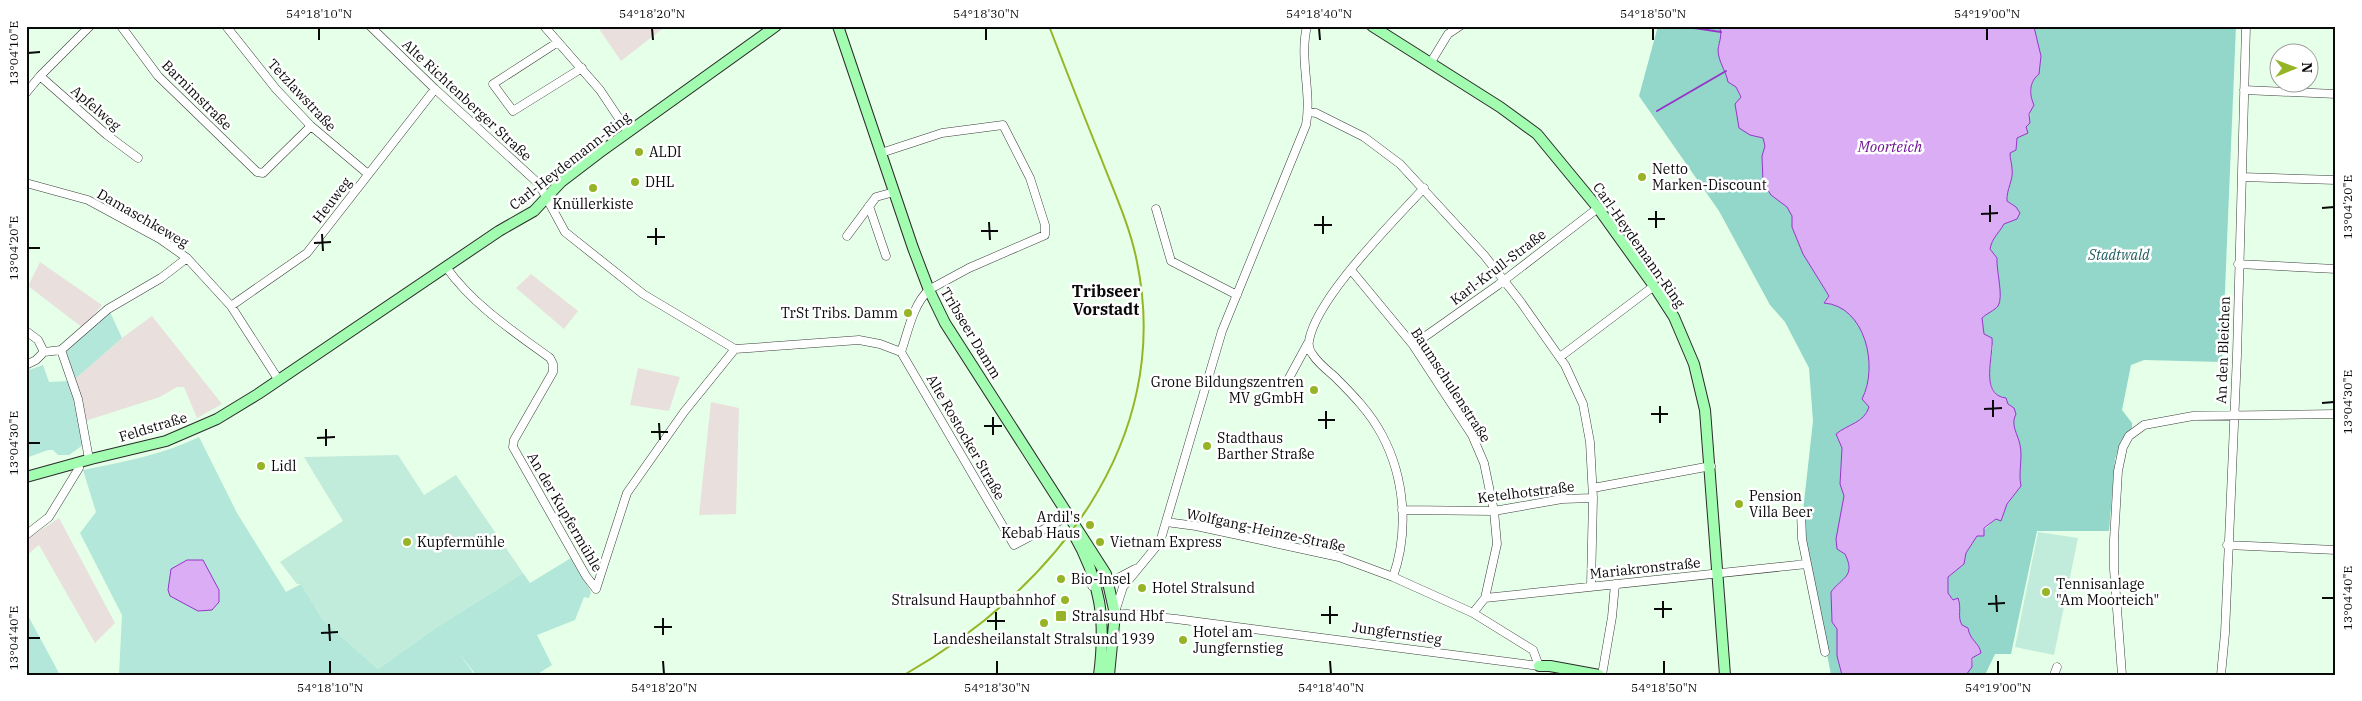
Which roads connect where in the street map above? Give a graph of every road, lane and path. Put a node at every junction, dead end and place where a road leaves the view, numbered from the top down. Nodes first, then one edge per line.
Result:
1 (90, 26) edge
2 (121, 26) edge
3 (226, 26) edge
4 (370, 26) edge
5 (544, 26) edge
6 (776, 26) edge
7 (838, 26) edge
8 (1307, 26) edge
9 (1372, 26) edge
10 (1460, 26) edge
11 (2246, 26) edge
12 (558, 42) junction
13 (1431, 62) junction
14 (582, 68) junction
15 (40, 76) junction
16 (435, 89) junction
17 (2244, 90) junction
18 (26, 93) edge
19 (2336, 94) edge
20 (1309, 112) junction
21 (311, 126) junction
22 (628, 132) junction
23 (881, 153) junction
24 (138, 158) dead end
25 (368, 174) junction
26 (2242, 177) junction
27 (2336, 180) edge
28 (26, 183) edge
29 (1424, 188) junction
30 (894, 192) junction
31 (547, 196) junction
32 (869, 206) junction
33 (1598, 208) junction
34 (1156, 209) dead end
35 (847, 236) dead end
36 (886, 256) dead end
37 (187, 258) junction
38 (2238, 264) junction
39 (446, 266) junction
40 (2336, 269) edge
41 (1351, 270) junction
42 (1503, 279) junction
43 (1654, 286) junction
44 (929, 291) junction
45 (1237, 295) junction
46 (231, 306) junction
47 (26, 331) edge
48 (1308, 343) junction
49 (1414, 345) junction
50 (61, 350) junction
51 (735, 350) junction
52 (44, 352) junction
53 (901, 352) junction
54 (1560, 357) junction
55 (26, 365) edge
56 (1289, 378) dead end
57 (278, 379) junction
58 (2336, 414) edge
59 (2234, 416) junction
60 (89, 459) junction
61 (78, 462) junction
62 (1711, 466) junction
63 (26, 477) edge
64 (1046, 479) junction
65 (1593, 488) junction
66 (1593, 498) junction
67 (1402, 510) junction
68 (1494, 511) junction
69 (1801, 512) dead end
70 (1065, 518) junction
71 (1166, 522) junction
72 (26, 535) edge
73 (2227, 545) junction
74 (2336, 550) edge
75 (1806, 564) junction
76 (1137, 568) junction
77 (1717, 573) junction
78 (1392, 577) junction
79 (1108, 581) junction
80 (1615, 584) junction
81 (1094, 585) junction
82 (1591, 586) junction
83 (1486, 598) junction
84 (1473, 613) junction
85 (1115, 614) junction
86 (1102, 615) junction
87 (1825, 652) dead end
88 (1539, 666) junction
89 (1724, 673) edge
90 (1099, 675) edge
91 (1109, 675) edge
92 (1555, 675) edge
93 (1600, 675) edge
94 (2122, 675) edge
95 (2220, 675) edge

1 - 15 street
2 - 21 street, Barnimstraße
3 - 21 street, Tetzlawstraße
4 - 16 street, Alte Richtenberger Straße
5 - 12 street
6 - 22 main road, Carl-Heydemann-Ring
7 - 23 main road, Tribseer Damm
8 - 20 street
9 - 13 main road, Carl-Heydemann-Ring
10 - 13 street
11 - 17 street, An den Bleichen
12 - 14 street
12 - 14 street, Alte Richtenberger Straße
13 - 33 main road, Carl-Heydemann-Ring
14 - 22 street
15 - 18 street
15 - 24 street, Apfelweg
16 - 25 street, Heuweg
16 - 31 street, Alte Richtenberger Straße
17 - 19 street
17 - 26 street, An den Bleichen
20 - 29 street
20 - 45 street
21 - 25 street, Tetzlawstraße
22 - 31 main road, Carl-Heydemann-Ring
23 - 30 main road, Tribseer Damm
23 - 44 street, Tribseer Damm
25 - 46 street, Heuweg
26 - 27 street
26 - 38 street, An den Bleichen
28 - 37 street, Damaschkeweg
29 - 41 street
29 - 42 street
30 - 32 street
30 - 44 main road, Tribseer Damm
31 - 39 main road, Carl-Heydemann-Ring
31 - 51 street, Alte Richtenberger Straße
32 - 35 street
32 - 36 street
33 - 42 street, Karl-Krull-Straße
33 - 43 main road, Carl-Heydemann-Ring
34 - 45 street
37 - 46 street, Damaschkeweg
37 - 50 street
38 - 40 street
38 - 59 street, An den Bleichen
39 - 51 street, An der Kupfermühle
39 - 57 main road, Carl-Heydemann-Ring
41 - 48 street
41 - 49 street, Baumschulenstraße
42 - 49 street, Karl-Krull-Straße
42 - 54 street
43 - 54 street
43 - 62 main road, Carl-Heydemann-Ring
44 - 53 street
44 - 64 main road, Tribseer Damm
45 - 71 street
46 - 57 street, Damaschkeweg
47 - 52 street
48 - 56 street
48 - 67 street
49 - 68 street, Baumschulenstraße
50 - 52 street
50 - 60 street
51 - 53 street
52 - 55 street
53 - 70 street, Alte Rostocker Straße
54 - 65 street
57 - 60 main road, Feldstraße
58 - 59 street
59 - 73 street, An den Bleichen
59 - 94 street
60 - 61 main road, Feldstraße
61 - 63 main road, Feldstraße
61 - 72 street
62 - 65 street, Ketelhotstraße
62 - 77 main road, Carl-Heydemann-Ring
64 - 70 main road, Tribseer Damm
64 - 79 main road, Tribseer Damm
65 - 66 street
66 - 68 street, Ketelhotstraße
66 - 82 street
67 - 68 street, Ketelhotstraße
67 - 78 street
68 - 83 street, Baumschulenstraße
69 - 75 street
70 - 81 main road, Tribseer Damm
71 - 76 street
71 - 78 street, Wolfgang-Heinze-Straße
73 - 74 street
73 - 95 street, An den Bleichen
75 - 77 street, Mariakronstraße
75 - 87 street
76 - 79 street
76 - 85 street
77 - 80 street, Mariakronstraße
77 - 89 main road, Carl-Heydemann-Ring
78 - 84 street, Wolfgang-Heinze-Straße
79 - 81 street
79 - 85 main road, Tribseer Damm
80 - 82 street, Mariakronstraße
80 - 93 street
81 - 86 main road, Tribseer Damm
82 - 83 street, Mariakronstraße
83 - 84 street, Baumschulenstraße
84 - 88 street, Wolfgang-Heinze-Straße
85 - 86 street, Jungfernstieg
85 - 88 street, Jungfernstieg
85 - 91 main road, Tribseer Damm
86 - 90 main road, Tribseer Damm
88 - 92 main road
88 - 93 main road, Jungfernstieg

